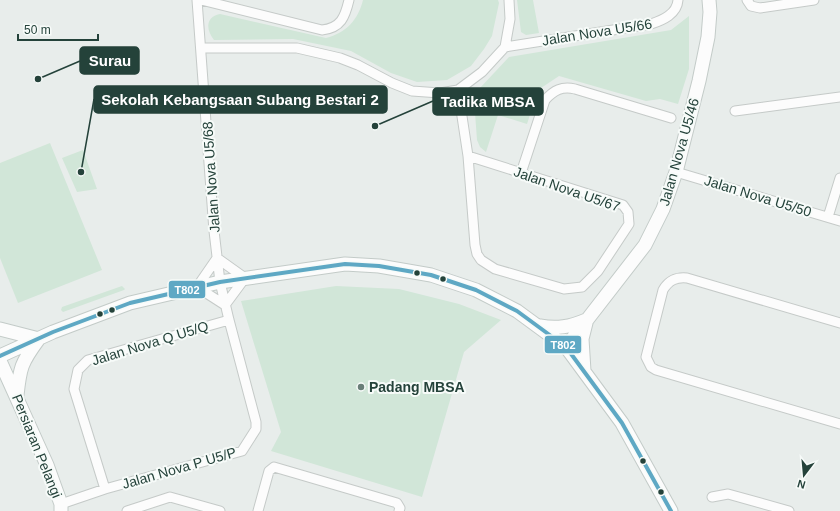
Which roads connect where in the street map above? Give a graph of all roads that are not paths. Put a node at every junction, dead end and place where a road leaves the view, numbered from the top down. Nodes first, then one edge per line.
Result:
1 (197, 0) edge
2 (201, 0) edge
3 (349, 0) edge
4 (510, 0) edge
5 (678, 0) edge
6 (709, 0) edge
7 (747, 0) edge
8 (814, 0) edge
9 (505, 47) junction
10 (202, 48) junction
11 (458, 90) junction
12 (840, 97) edge
13 (735, 111) dead end
14 (672, 118) dead end
15 (468, 156) junction
16 (676, 172) junction
17 (521, 173) junction
18 (840, 178) edge
19 (828, 217) junction
20 (840, 221) edge
21 (217, 258) junction
22 (245, 278) junction
23 (220, 282) junction
24 (197, 287) junction
25 (225, 305) junction
26 (228, 320) junction
27 (587, 320) junction
28 (840, 323) edge
29 (538, 326) junction
30 (0, 329) edge
31 (39, 339) junction
32 (566, 347) junction
33 (0, 356) edge
34 (0, 361) edge
35 (584, 371) junction
36 (17, 396) junction
37 (840, 424) edge
38 (105, 489) junction
39 (712, 497) dead end
40 (61, 508) edge
41 (127, 511) edge
42 (220, 511) edge
43 (258, 511) edge
44 (399, 511) edge
45 (671, 511) edge
46 (789, 511) edge

1 - 10 street, Jalan Nova U5/68
2 - 3 street
4 - 9 street
5 - 9 street, Jalan Nova U5/66
6 - 16 street, Jalan Nova U5/46
7 - 8 street
9 - 11 street
10 - 11 street
10 - 21 street, Jalan Nova U5/68
11 - 15 street, Jalan Nova U5/67
12 - 13 street
14 - 17 street
15 - 17 street, Jalan Nova U5/67
15 - 17 street, Jalan Nova U5/67
16 - 19 street, Jalan Nova U5/50
16 - 27 street, Jalan Nova U5/46
18 - 19 street
19 - 20 street, Jalan Nova U5/50
21 - 22 street
21 - 23 street, Jalan Nova U5/68
21 - 24 street
22 - 23 street
22 - 25 street
22 - 29 street
23 - 24 street
23 - 25 street, Jalan Nova P U5/P
24 - 25 street
24 - 31 street
25 - 26 street, Jalan Nova P U5/P
26 - 38 street, Jalan Nova P U5/P
26 - 38 street, Jalan Nova Q U5/Q
27 - 29 street
27 - 32 street, Jalan Nova U5/46
27 - 35 street
28 - 37 street
29 - 32 street
30 - 31 street
31 - 33 street
31 - 36 street
32 - 35 street
34 - 36 street, Persiaran Pelangi
35 - 45 street
36 - 40 street, Persiaran Pelangi
38 - 40 street, Jalan Nova P U5/P
39 - 46 street
41 - 42 street
43 - 44 street

